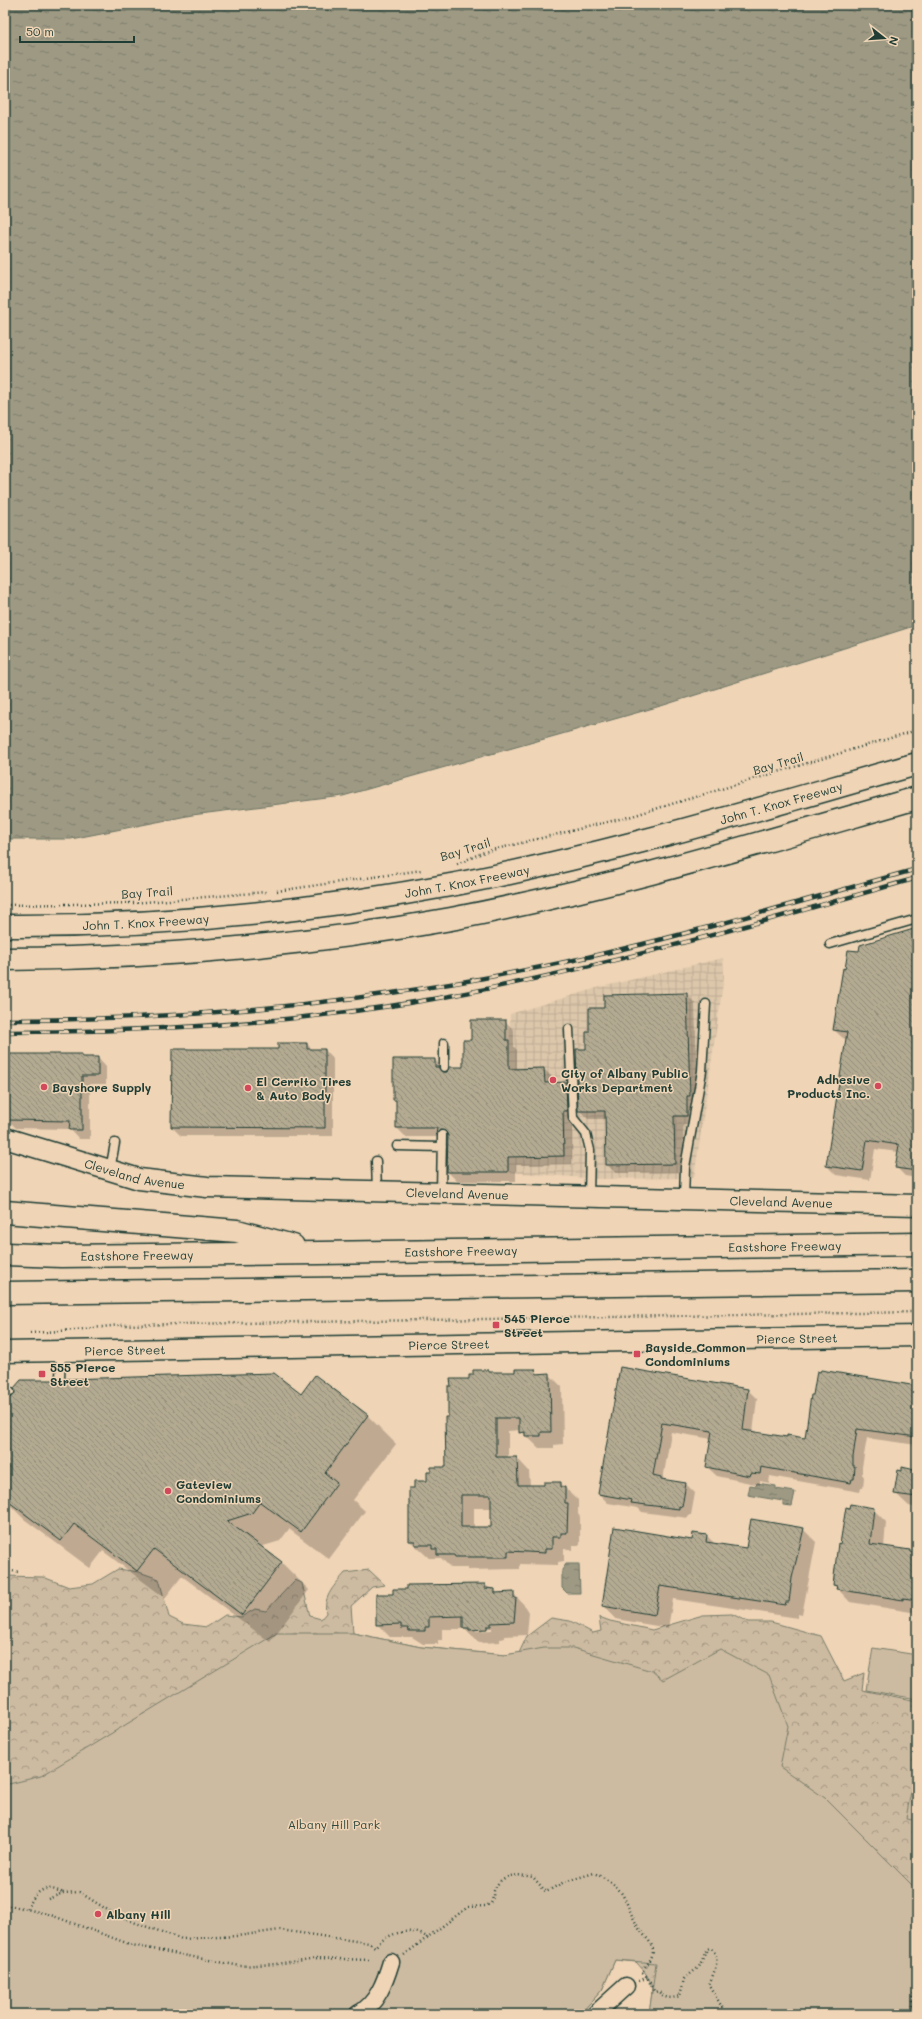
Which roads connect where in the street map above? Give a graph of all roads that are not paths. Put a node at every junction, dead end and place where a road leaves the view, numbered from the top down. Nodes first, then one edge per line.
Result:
1 (914, 763) edge
2 (917, 798) edge
3 (917, 919) edge
4 (5, 926) edge
5 (830, 944) dead end
6 (5, 959) edge
7 (706, 1004) dead end
8 (568, 1029) dead end
9 (444, 1043) dead end
10 (444, 1067) dead end
11 (442, 1135) dead end
12 (5, 1138) edge
13 (115, 1143) dead end
14 (397, 1146) dead end
15 (442, 1147) junction
16 (376, 1162) dead end
17 (110, 1171) junction
18 (377, 1191) junction
19 (441, 1193) junction
20 (589, 1197) junction
21 (684, 1199) junction
22 (917, 1205) edge
23 (5, 1212) edge
24 (917, 1244) edge
25 (320, 1253) junction
26 (5, 1254) edge
27 (917, 1280) edge
28 (5, 1293) edge
29 (917, 1336) edge
30 (61, 1351) junction
31 (5, 1352) edge
32 (60, 1380) dead end
33 (391, 1962) dead end
34 (626, 1986) dead end
35 (358, 2014) edge
36 (595, 2014) edge

1 - 4 highway, John T. Knox Freeway
2 - 6 highway
3 - 5 lane
7 - 21 lane
8 - 20 lane
9 - 10 lane
11 - 15 lane
12 - 17 street, Cleveland Avenue
13 - 17 lane
14 - 15 lane
15 - 19 lane
16 - 18 lane
17 - 18 street, Cleveland Avenue
18 - 19 street, Cleveland Avenue
19 - 20 street, Cleveland Avenue
20 - 21 street, Cleveland Avenue
21 - 22 street, Cleveland Avenue
23 - 25 highway
24 - 25 highway, Eastshore Freeway
25 - 26 highway, Eastshore Freeway
27 - 28 highway
29 - 30 street, Pierce Street
30 - 31 street, Pierce Street
30 - 32 lane
33 - 35 street
34 - 36 street

